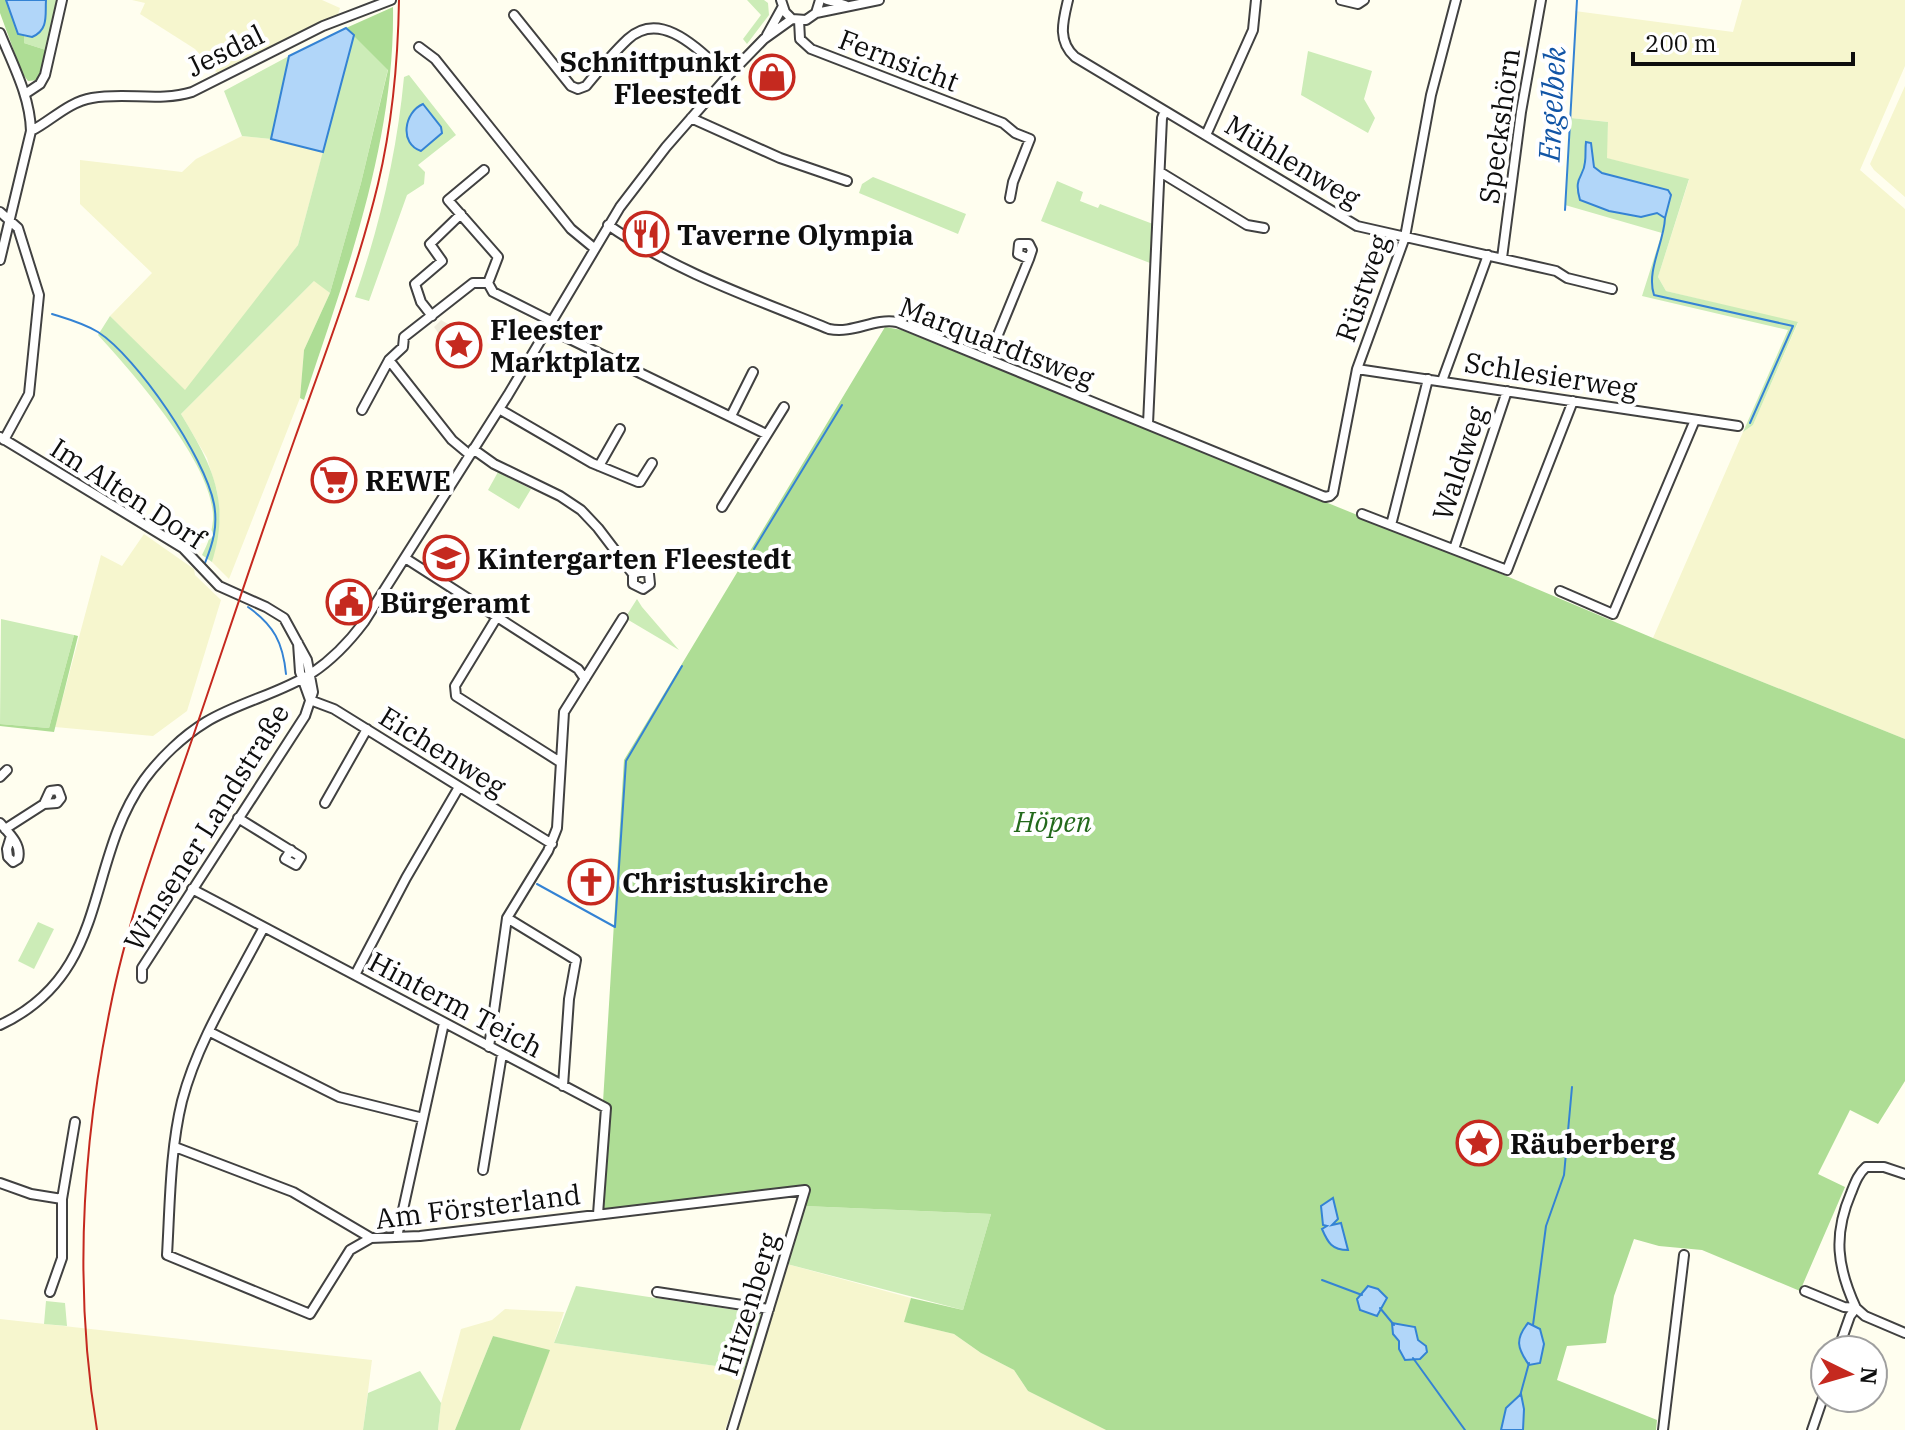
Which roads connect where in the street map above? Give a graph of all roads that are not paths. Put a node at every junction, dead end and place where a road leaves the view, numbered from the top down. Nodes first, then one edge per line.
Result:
1 (62, 0) edge
2 (391, 0) edge
3 (820, 0) edge
4 (827, 0) edge
5 (879, 0) edge
6 (1068, 0) edge
7 (1256, 0) edge
8 (1341, 0) edge
9 (1364, 0) edge
10 (1456, 0) edge
11 (1541, 0) edge
12 (782, 4) edge
13 (850, 6) junction
14 (816, 13) junction
15 (514, 15) dead end
16 (796, 20) junction
17 (0, 33) edge
18 (764, 39) junction
19 (419, 47) dead end
20 (728, 76) junction
21 (25, 94) junction
22 (1165, 111) junction
23 (691, 118) junction
24 (31, 131) junction
25 (1206, 135) junction
26 (484, 170) dead end
27 (1160, 172) junction
28 (847, 181) dead end
29 (1010, 198) dead end
30 (0, 212) edge
31 (461, 214) junction
32 (10, 218) junction
33 (608, 225) junction
34 (1264, 228) dead end
35 (1405, 237) junction
36 (594, 248) junction
37 (1488, 255) junction
38 (1502, 258) junction
39 (1029, 259) dead end
40 (0, 260) edge
41 (488, 283) junction
42 (1612, 289) dead end
43 (432, 316) junction
44 (549, 324) junction
45 (988, 359) junction
46 (389, 360) junction
47 (1357, 369) junction
48 (753, 372) dead end
49 (1428, 379) junction
50 (1442, 381) junction
51 (1507, 391) junction
52 (1573, 401) junction
53 (784, 407) dead end
54 (499, 409) junction
55 (362, 410) dead end
56 (731, 416) junction
57 (1695, 420) junction
58 (1148, 424) junction
59 (1738, 426) dead end
60 (620, 429) dead end
61 (766, 434) junction
62 (2, 438) edge
63 (472, 452) junction
64 (652, 463) dead end
65 (599, 466) junction
66 (1330, 496) joint
67 (722, 507) dead end
68 (1362, 514) dead end
69 (1391, 525) junction
70 (1454, 549) junction
71 (405, 558) junction
72 (633, 574) dead end
73 (1560, 591) dead end
74 (497, 617) junction
75 (623, 618) dead end
76 (306, 676) junction
77 (585, 679) junction
78 (310, 700) junction
79 (367, 729) junction
80 (560, 762) junction
81 (459, 787) junction
82 (325, 803) dead end
83 (44, 804) dead end
84 (238, 818) junction
85 (6, 830) edge
86 (552, 844) junction
87 (291, 850) dead end
88 (192, 889) junction
89 (507, 918) junction
90 (264, 927) junction
91 (355, 975) junction
92 (142, 978) dead end
93 (444, 1023) junction
94 (0, 1025) edge
95 (210, 1032) junction
96 (489, 1047) junction
97 (502, 1054) junction
98 (563, 1086) junction
99 (423, 1118) junction
100 (75, 1122) dead end
101 (175, 1147) junction
102 (483, 1170) dead end
103 (1905, 1174) edge
104 (0, 1183) edge
105 (805, 1190) joint
106 (62, 1199) junction
107 (598, 1214) junction
108 (397, 1237) junction
109 (371, 1238) junction
110 (1684, 1255) dead end
111 (1805, 1291) dead end
112 (50, 1292) dead end
113 (657, 1292) dead end
114 (1856, 1308) junction
115 (769, 1309) junction
116 (1905, 1333) edge
117 (1844, 1334) edge
118 (732, 1430) edge
119 (1663, 1430) edge

1 - 21 street
2 - 24 street, Jesdal
3 - 14 street
4 - 13 street, Winsener Landstraße
5 - 13 street, Winsener Landstraße
6 - 22 street, Mühlenweg
7 - 25 street
8 - 9 street
10 - 35 street, Rüstweg
11 - 38 street, Speckshörn
12 - 16 street, Winsener Landstraße
12 - 18 street, Winsener Landstraße
13 - 14 street, Winsener Landstraße
14 - 16 street, Winsener Landstraße
15 - 20 street
16 - 18 street, Winsener Landstraße
16 - 29 street, Fernsicht
17 - 21 street
18 - 20 street, Winsener Landstraße
19 - 36 street
20 - 23 street, Winsener Landstraße
21 - 24 street
22 - 25 street, Mühlenweg
22 - 27 street
23 - 28 street
23 - 33 street, Winsener Landstraße
24 - 32 street
25 - 35 street, Mühlenweg
26 - 31 street
27 - 34 street
27 - 58 street
30 - 32 street
31 - 41 street
31 - 43 street
32 - 40 street
32 - 62 street, Im Alten Dorf
33 - 36 street, Winsener Landstraße
33 - 45 street, Marquardtsweg
35 - 37 street, Mühlenweg
35 - 47 street, Rüstweg
36 - 44 street, Winsener Landstraße
37 - 38 street, Mühlenweg
37 - 50 street
38 - 42 street, Mühlenweg
39 - 45 street
41 - 43 street
41 - 44 street
43 - 46 street
44 - 54 street, Winsener Landstraße
44 - 56 street
45 - 58 street, Marquardtsweg
46 - 55 street
46 - 63 street
47 - 49 street, Schlesierweg
47 - 66 street, Rüstweg
48 - 56 street
49 - 50 street, Schlesierweg
49 - 69 street
50 - 51 street, Schlesierweg
51 - 52 street, Schlesierweg
51 - 70 street, Waldweg
52 - 57 street, Schlesierweg
52 - 70 street
53 - 61 street
54 - 63 street, Winsener Landstraße
54 - 65 street
56 - 61 street
57 - 59 street, Schlesierweg
57 - 73 street
58 - 66 street, Marquardtsweg
60 - 65 street
61 - 67 street
62 - 76 street, Im Alten Dorf
63 - 71 street, Winsener Landstraße
63 - 72 street
64 - 65 street
68 - 69 street
69 - 70 street
71 - 74 street
71 - 76 street, Winsener Landstraße
74 - 77 street
74 - 80 street
75 - 77 street
76 - 78 street, Winsener Landstraße
76 - 94 street, Winsener Landstraße
77 - 80 street
78 - 79 street, Eichenweg
78 - 84 street, Winsener Landstraße
79 - 81 street, Eichenweg
79 - 82 street
80 - 86 street
81 - 86 street, Eichenweg
81 - 91 street
83 - 85 street
84 - 87 street
84 - 88 street, Winsener Landstraße
86 - 89 street
88 - 90 street, Hinterm Teich
88 - 92 street, Winsener Landstraße
89 - 96 street
89 - 98 street
90 - 91 street, Hinterm Teich
90 - 95 street, Am Försterland
91 - 93 street, Hinterm Teich
93 - 96 street, Hinterm Teich
93 - 99 street
95 - 99 street
95 - 101 street, Am Försterland
96 - 97 street, Hinterm Teich
97 - 98 street, Hinterm Teich
97 - 102 street
98 - 107 street, Hinterm Teich
99 - 108 street
100 - 106 street
101 - 109 street
101 - 109 street, Am Försterland
103 - 114 street
104 - 106 street
105 - 107 street, Am Försterland
105 - 115 street, Hitzenberg
106 - 112 street
107 - 108 street, Am Försterland
108 - 109 street, Am Försterland
110 - 119 street
111 - 114 street
113 - 115 street
114 - 116 street
114 - 117 street
115 - 118 street, Hitzenberg

